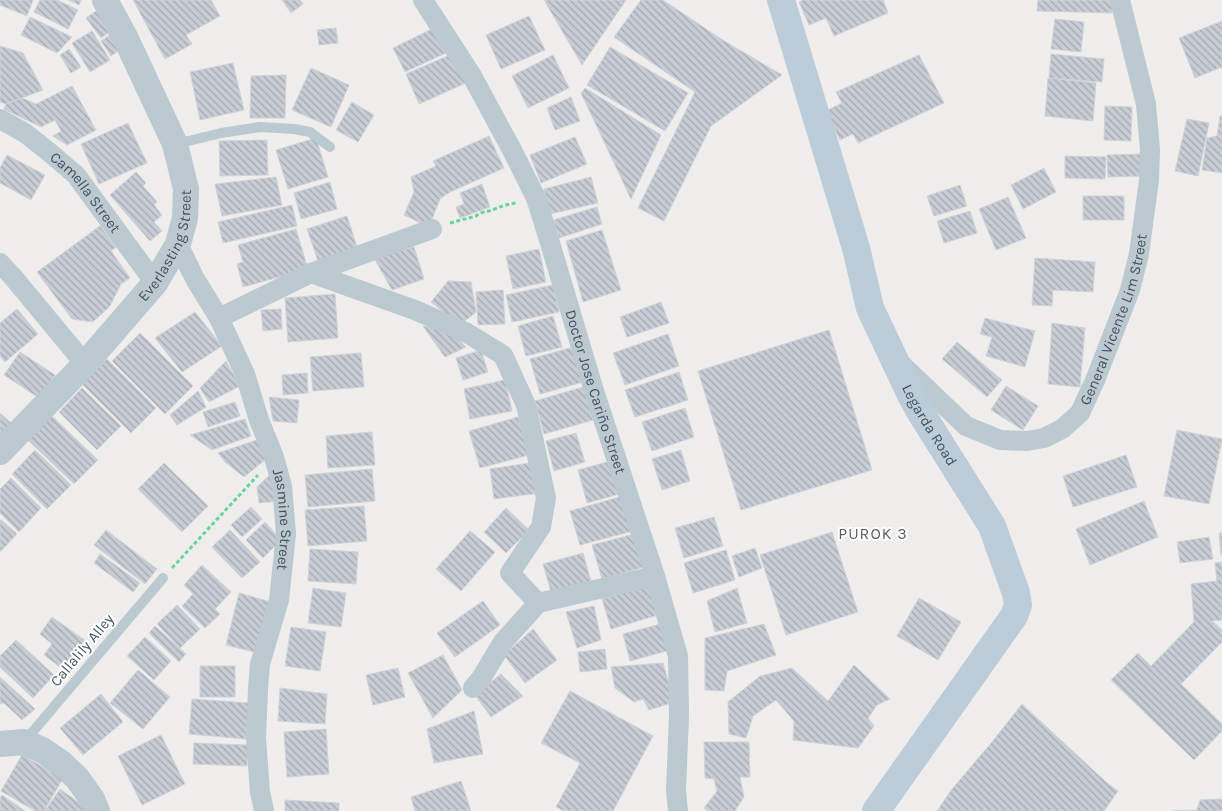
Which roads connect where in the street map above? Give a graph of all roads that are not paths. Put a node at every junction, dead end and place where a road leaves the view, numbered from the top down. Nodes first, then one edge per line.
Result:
1 (104, 0) edge
2 (423, 0) edge
3 (781, 0) edge
4 (1120, 0) edge
5 (0, 119) edge
6 (175, 144) junction
7 (330, 147) dead end
8 (432, 229) dead end
9 (178, 244) junction
10 (0, 263) edge
11 (311, 273) junction
12 (155, 283) junction
13 (218, 318) junction
14 (892, 354) junction
15 (85, 364) junction
16 (0, 452) edge
17 (655, 576) junction
18 (163, 578) road end
19 (538, 603) junction
20 (473, 688) dead end
21 (12, 743) edge
22 (97, 811) edge
23 (264, 811) edge
24 (678, 811) edge
25 (876, 811) edge

1 - 6 street, Everlasting Street
2 - 17 street, Doctor Jose Cariño Street
3 - 14 main road, Legarda Road
4 - 14 street, General Vicente Lim Street
5 - 12 street, Camella Street
6 - 7 lane
6 - 9 street, Everlasting Street
8 - 11 street
9 - 12 street, Everlasting Street
9 - 13 street, Jasmine Street
10 - 15 street
11 - 13 street
11 - 19 street
12 - 15 street, Everlasting Street
13 - 23 street, Jasmine Street
14 - 25 main road, Legarda Road
15 - 16 street, Everlasting Street
17 - 19 street
17 - 24 street, Doctor Jose Cariño Street
18 - 21 lane, Callalily Alley
19 - 20 street
21 - 22 street

